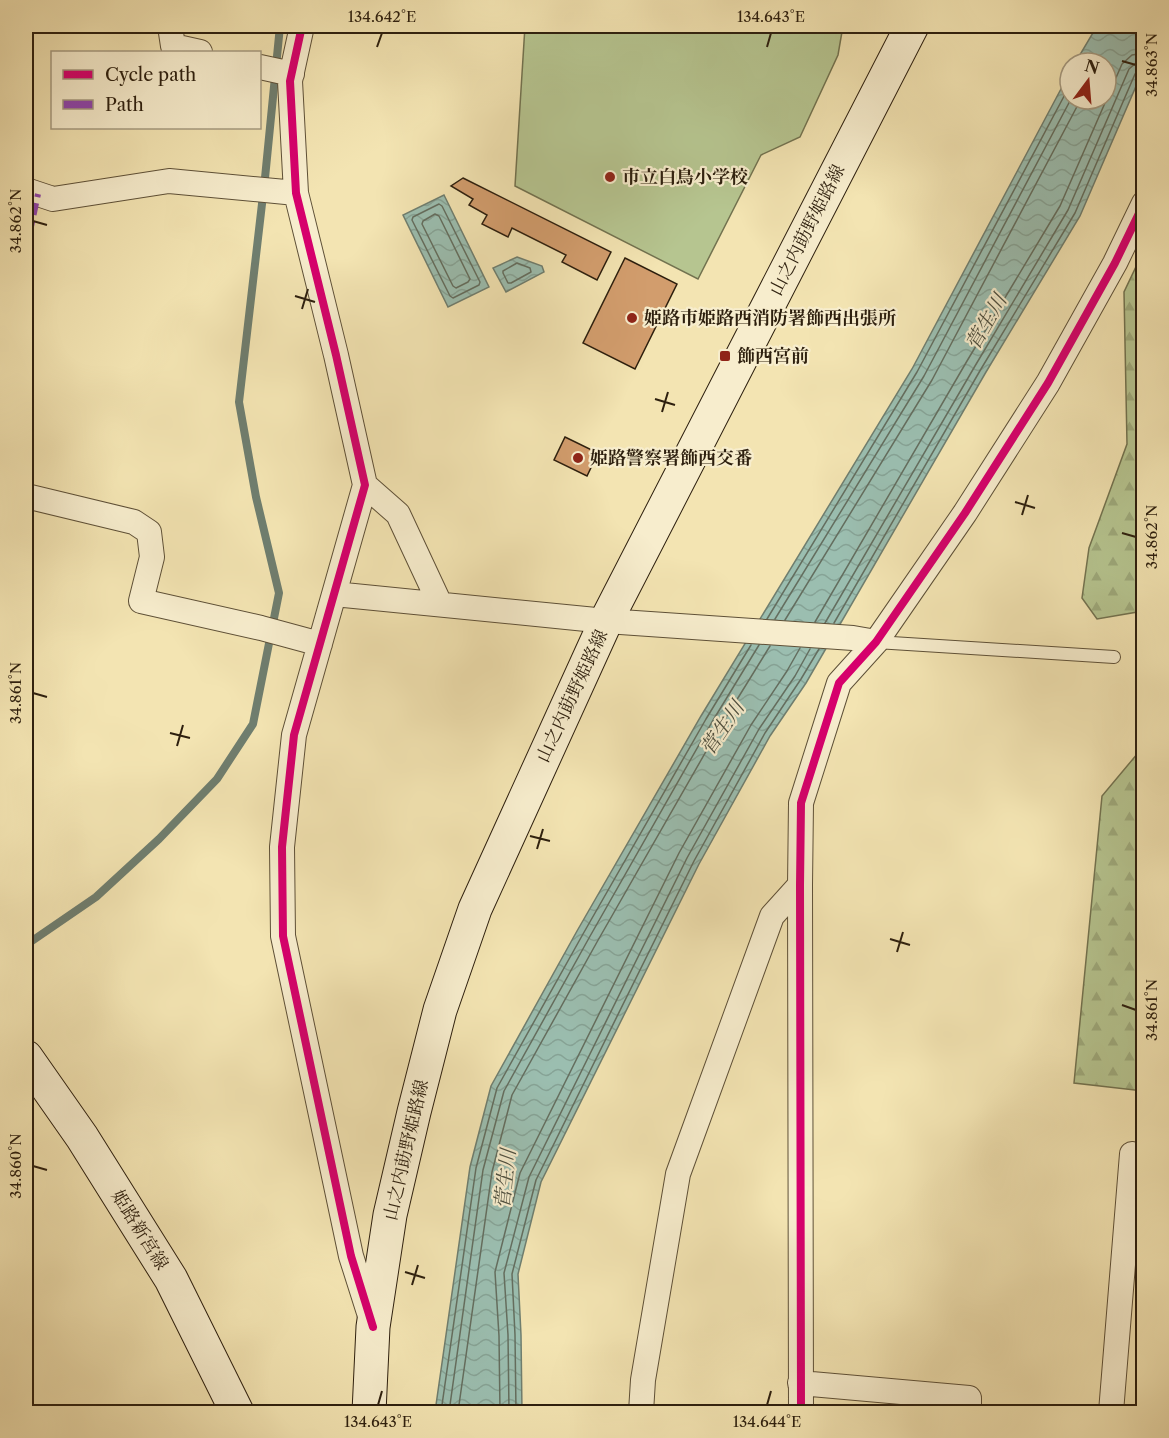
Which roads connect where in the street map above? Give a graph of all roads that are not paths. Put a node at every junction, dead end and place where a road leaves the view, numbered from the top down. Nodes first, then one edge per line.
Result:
1 (170, 26) edge
2 (302, 26) edge
3 (912, 26) edge
4 (196, 51) edge
5 (261, 66) edge
6 (292, 74) junction
7 (26, 190) edge
8 (296, 193) junction
9 (1143, 203) edge
10 (365, 485) junction
11 (26, 496) edge
12 (334, 594) junction
13 (440, 604) junction
14 (615, 622) junction
15 (864, 640) junction
16 (320, 644) junction
17 (1114, 657) dead end
18 (800, 885) junction
19 (26, 1057) edge
20 (1132, 1154) dead end
21 (373, 1327) junction
22 (800, 1383) junction
23 (237, 1413) edge
24 (369, 1413) edge
25 (641, 1413) edge
26 (801, 1413) edge
27 (969, 1413) edge
28 (1111, 1413) edge

1 - 4 street
2 - 6 street
3 - 14 main road, 山之内莇野姫路線
5 - 6 street
6 - 8 street
7 - 8 street
8 - 10 street
9 - 15 street
10 - 12 street
10 - 13 street
11 - 16 street
12 - 13 street
12 - 16 street
13 - 14 street
14 - 15 street
14 - 21 main road, 山之内莇野姫路線
15 - 17 lane
15 - 18 street
16 - 21 street
18 - 22 street
18 - 25 street
19 - 23 main road, 姫路新宮線
20 - 28 street
21 - 24 main road, 山之内莇野姫路線
22 - 26 street
22 - 27 street

